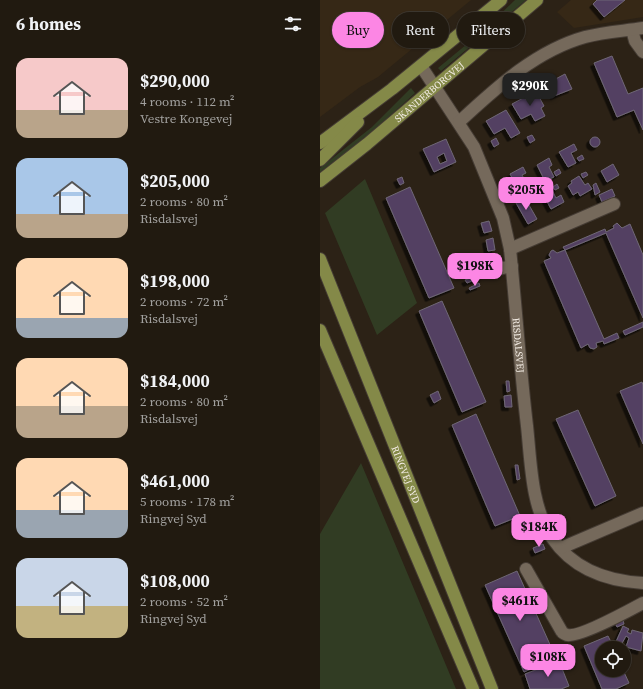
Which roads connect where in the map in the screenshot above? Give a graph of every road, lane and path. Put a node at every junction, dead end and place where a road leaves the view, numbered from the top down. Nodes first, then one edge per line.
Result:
1 (500, 0) edge
2 (537, 0) edge
3 (638, 29) edge
4 (643, 52) edge
5 (421, 66) junction
6 (434, 86) junction
7 (392, 89) junction
8 (459, 122) junction
9 (320, 143) edge
10 (320, 160) edge
11 (320, 181) edge
12 (614, 204) dead end
13 (510, 249) junction
14 (320, 259) edge
15 (512, 266) junction
16 (486, 272) dead end
17 (320, 276) edge
18 (347, 324) junction
19 (320, 330) edge
20 (643, 513) edge
21 (561, 548) junction
22 (526, 569) dead end
23 (643, 583) edge
24 (643, 603) edge
25 (472, 689) edge
26 (492, 689) edge

1 - 5 main road
2 - 6 main road, SKANDERBORGVEJ
3 - 4 street
3 - 8 street
5 - 6 street, RISDALSVEJ
5 - 7 main road
6 - 8 street, RISDALSVEJ
6 - 11 main road, SKANDERBORGVEJ
7 - 9 main road
7 - 10 main road
8 - 13 street, RISDALSVEJ
12 - 13 street
13 - 15 street, RISDALSVEJ
14 - 18 main road, RINGVEJ SYD
15 - 16 street
15 - 21 street, RISDALSVEJ
17 - 18 main road
18 - 26 main road, RINGVEJ SYD
19 - 25 main road
20 - 21 street
21 - 23 street, RISDALSVEJ
22 - 24 street

